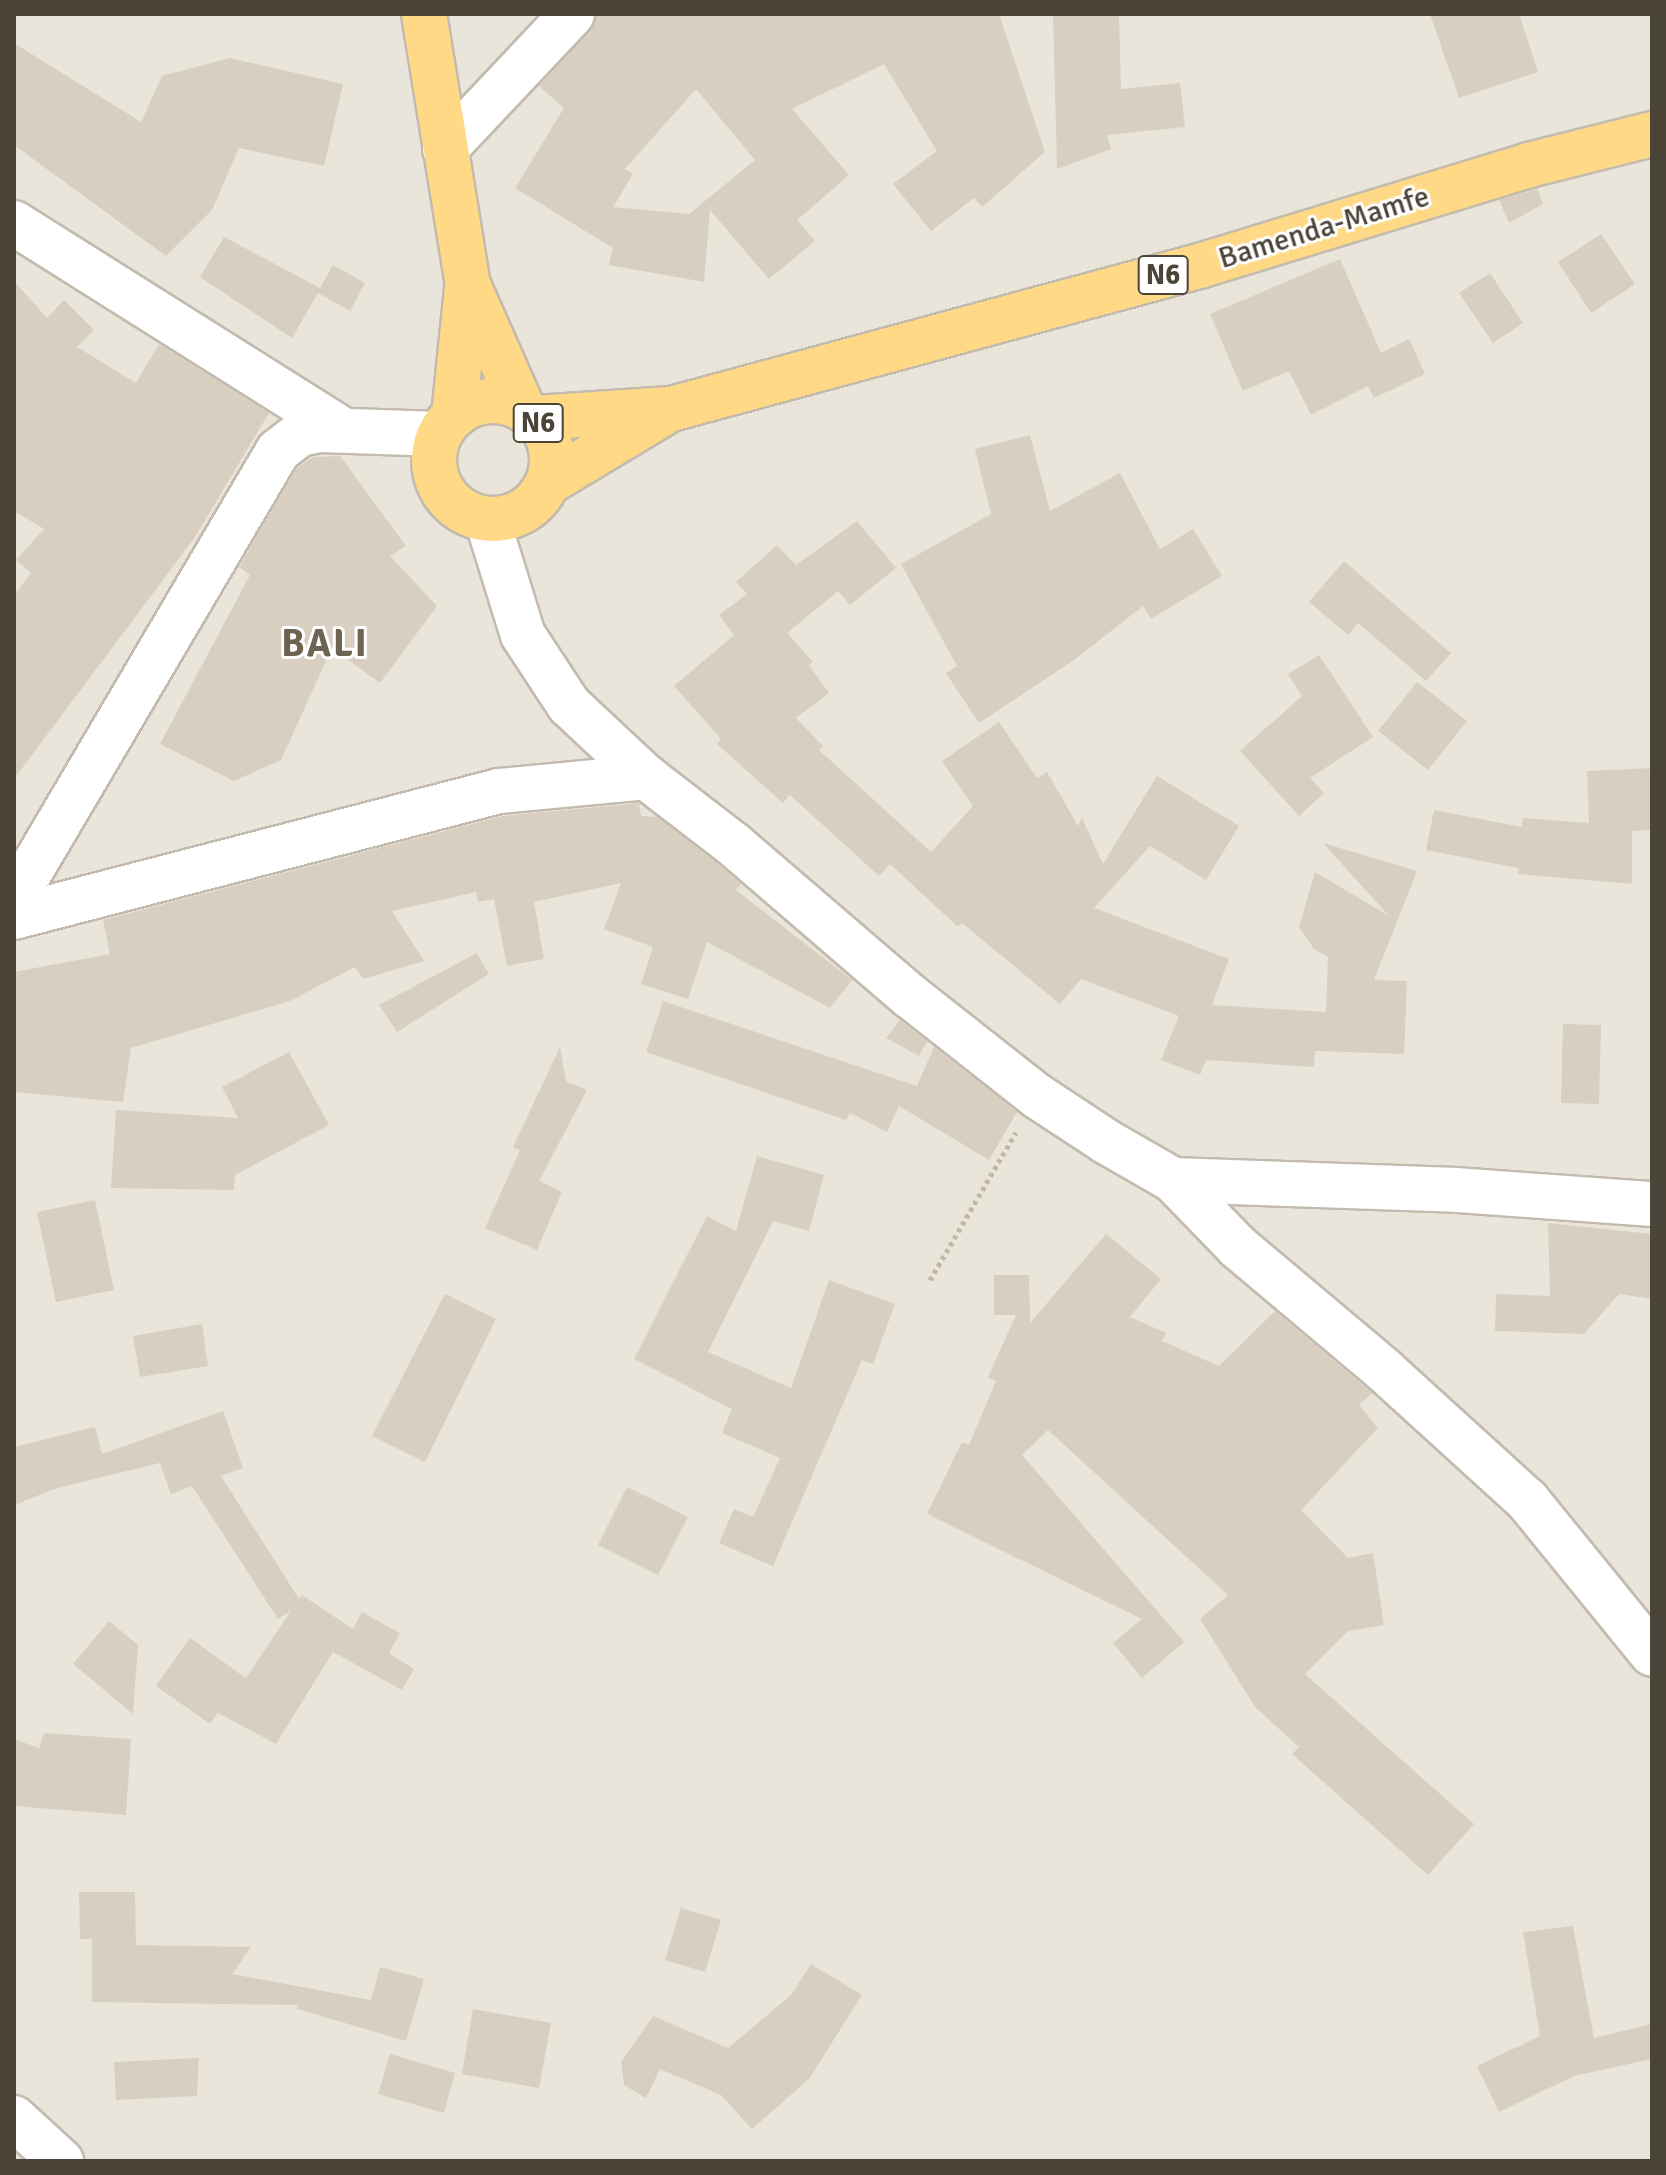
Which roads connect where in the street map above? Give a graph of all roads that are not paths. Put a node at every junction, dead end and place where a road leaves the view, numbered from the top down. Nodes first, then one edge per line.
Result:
1 (424, 14) edge
2 (572, 14) edge
3 (1652, 134) edge
4 (445, 149) junction
5 (14, 223) edge
6 (468, 285) junction
7 (671, 409) junction
8 (529, 414) junction
9 (447, 425) junction
10 (340, 428) junction
11 (549, 482) junction
12 (487, 519) junction
13 (646, 777) junction
14 (14, 899) edge
15 (14, 917) edge
16 (1173, 1180) junction
17 (1652, 1204) edge
18 (1652, 1654) edge
19 (14, 2118) edge
20 (61, 2161) edge

1 - 4 highway, N6
2 - 4 street
3 - 7 highway, Bamenda-Mamfe / N6
4 - 6 highway, N6
5 - 10 street
6 - 8 highway, N6
6 - 9 highway, N6
7 - 8 highway, Bamenda-Mamfe / N6
7 - 11 highway, Bamenda-Mamfe / N6
8 - 9 highway, Bamenda-Mamfe / N6
8 - 11 highway, N6
9 - 10 street
9 - 12 highway, N6
10 - 14 street
11 - 12 highway, Bamenda-Mamfe / N6
12 - 13 street
13 - 15 street
13 - 16 street
16 - 17 street
16 - 18 street
19 - 20 street

